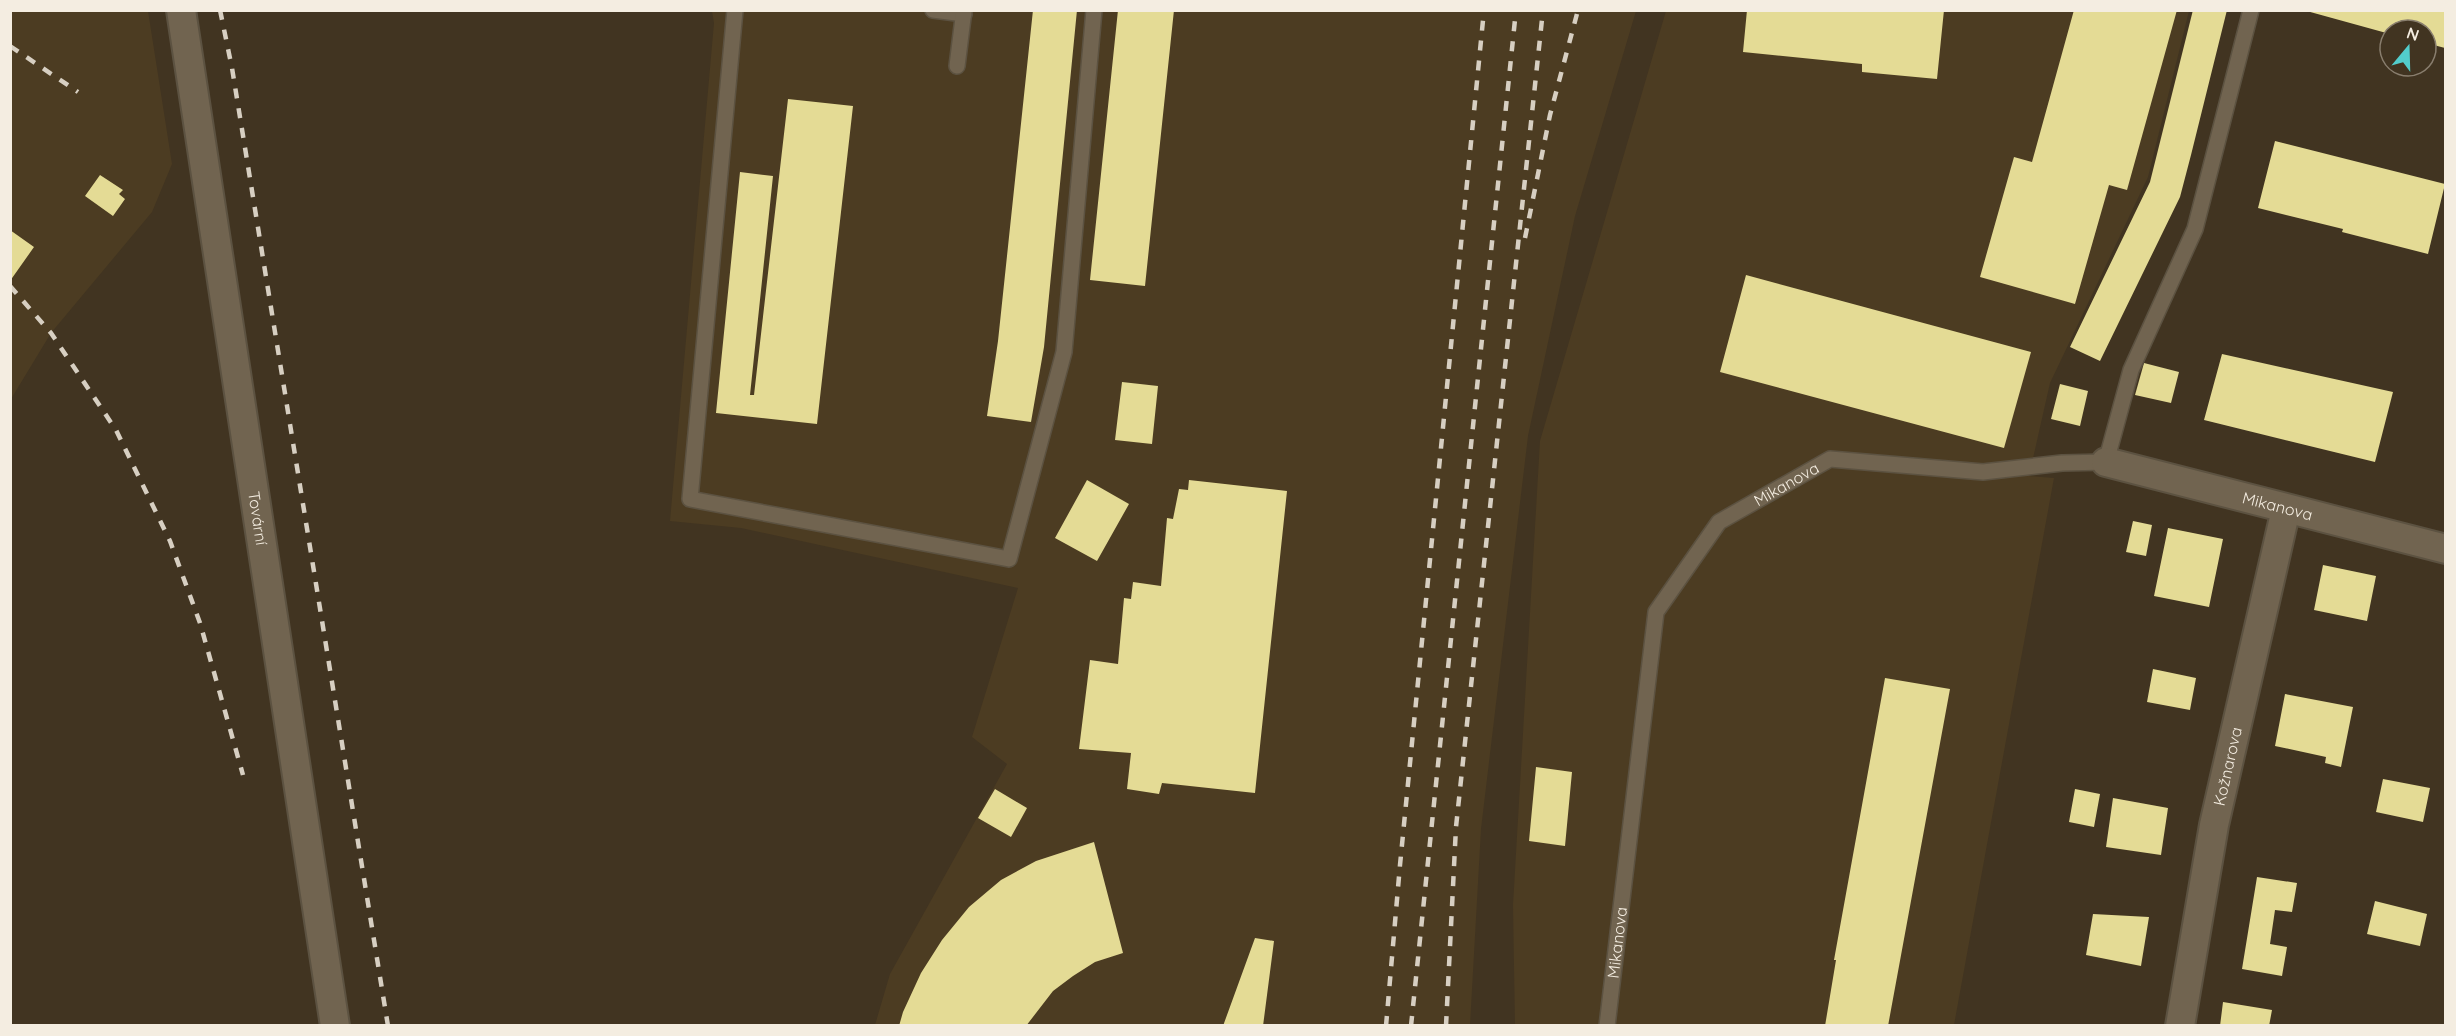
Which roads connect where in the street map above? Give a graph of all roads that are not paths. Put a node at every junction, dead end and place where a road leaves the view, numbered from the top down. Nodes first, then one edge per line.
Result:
1 (182, 10) edge
2 (735, 10) edge
3 (933, 10) edge
4 (1094, 10) edge
5 (2251, 10) edge
6 (964, 12) edge
7 (957, 66) dead end
8 (2106, 462) junction
9 (2286, 509) junction
10 (2445, 547) edge
11 (335, 1026) edge
12 (1607, 1026) edge
13 (2180, 1026) edge

1 - 11 street, Tovární
2 - 4 lane
3 - 6 lane
5 - 8 lane
6 - 7 lane
8 - 9 street, Mikanova
8 - 12 lane, Mikanova
9 - 10 street, Mikanova
9 - 13 street, Kožnarova

